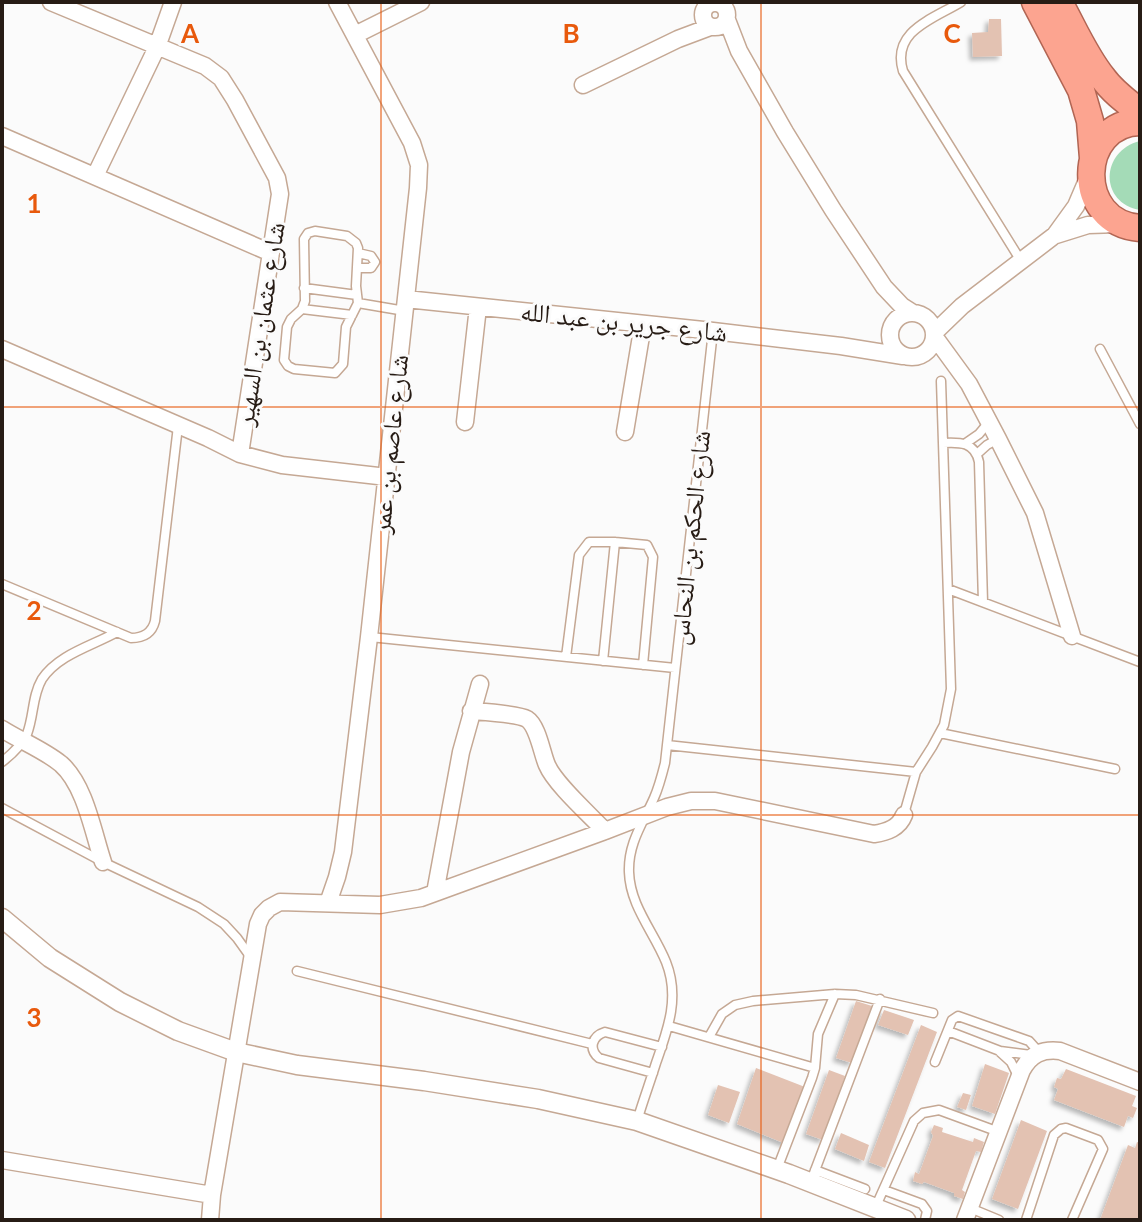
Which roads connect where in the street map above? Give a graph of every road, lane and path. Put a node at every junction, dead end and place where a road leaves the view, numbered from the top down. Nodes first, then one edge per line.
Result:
1 (51, 2) edge
2 (173, 2) edge
3 (337, 2) edge
4 (421, 2) edge
5 (738, 2) edge
6 (961, 2) edge
7 (1035, 2) edge
8 (1059, 2) edge
9 (713, 12) edge
10 (355, 35) junction
11 (157, 47) junction
12 (583, 85) dead end
13 (1140, 112) edge
14 (1140, 122) edge
15 (2, 136) edge
16 (1091, 165) junction
17 (95, 176) junction
18 (1134, 228) edge
19 (1055, 235) junction
20 (271, 253) junction
21 (358, 253) junction
22 (1021, 261) junction
23 (357, 268) junction
24 (884, 287) junction
25 (304, 288) junction
26 (358, 299) junction
27 (405, 305) junction
28 (962, 306) junction
29 (478, 307) junction
30 (302, 309) junction
31 (918, 314) junction
32 (352, 315) junction
33 (643, 324) junction
34 (891, 327) junction
35 (713, 331) junction
36 (934, 334) junction
37 (841, 346) junction
38 (2, 349) edge
39 (1100, 349) dead end
40 (923, 355) junction
41 (903, 356) junction
42 (955, 366) junction
43 (941, 381) dead end
44 (989, 421) junction
45 (465, 422) dead end
46 (1140, 424) edge
47 (178, 425) junction
48 (625, 432) dead end
49 (998, 439) junction
50 (943, 443) junction
51 (966, 443) junction
52 (240, 454) junction
53 (977, 454) junction
54 (387, 477) junction
55 (615, 542) junction
56 (2, 584) edge
57 (948, 589) junction
58 (983, 602) junction
59 (117, 632) junction
60 (1072, 636) junction
61 (369, 637) junction
62 (566, 657) junction
63 (603, 661) junction
64 (1140, 662) edge
65 (643, 665) junction
66 (675, 668) junction
67 (480, 684) dead end
68 (471, 711) junction
69 (2, 729) edge
70 (940, 733) junction
71 (23, 742) junction
72 (667, 745) junction
73 (2, 762) edge
74 (1115, 769) dead end
75 (916, 772) junction
76 (2, 808) edge
77 (645, 815) junction
78 (904, 815) joint
79 (605, 831) junction
80 (103, 862) junction
81 (435, 893) junction
82 (328, 903) junction
83 (2, 918) edge
84 (252, 959) junction
85 (297, 971) dead end
86 (835, 994) junction
87 (880, 999) junction
88 (933, 1013) dead end
89 (669, 1026) junction
90 (948, 1031) junction
91 (709, 1037) junction
92 (592, 1044) junction
93 (662, 1047) junction
94 (1000, 1051) junction
95 (236, 1052) junction
96 (1036, 1054) junction
97 (935, 1062) dead end
98 (815, 1068) junction
99 (653, 1073) junction
100 (1019, 1079) junction
101 (1140, 1082) edge
102 (637, 1121) junction
103 (1000, 1133) junction
104 (2, 1160) edge
105 (777, 1169) junction
106 (813, 1176) junction
107 (865, 1189) dead end
108 (884, 1190) junction
109 (212, 1195) junction
110 (876, 1208) junction
111 (968, 1214) edge
112 (210, 1220) edge
113 (904, 1220) edge
114 (925, 1220) edge
115 (999, 1220) edge
116 (1026, 1220) edge
117 (1072, 1220) edge

1 - 11 street
2 - 11 street
3 - 10 street, شارع عاصم بن عمر
4 - 10 street
5 - 9 street
6 - 22 lane
7 - 16 highway
8 - 13 highway
9 - 12 street
9 - 24 street
10 - 27 street, شارع عاصم بن عمر
11 - 17 street
11 - 20 street, شارع عثمان بن السهير
14 - 16 highway
15 - 17 street
16 - 18 highway
16 - 19 street
17 - 20 street
18 - 19 street
19 - 22 street
20 - 52 street, شارع عثمان بن السهير
21 - 23 lane
21 - 23 lane
21 - 25 lane
22 - 28 street
23 - 26 lane
24 - 31 street
24 - 34 street
25 - 26 lane
25 - 30 lane
26 - 27 lane
26 - 32 lane
27 - 29 street, شارع جرير بن عبد الله
27 - 54 street, شارع عاصم بن عمر
28 - 31 street
28 - 36 street
29 - 33 street, شارع جرير بن عبد الله
29 - 45 street
30 - 32 lane
30 - 32 lane
31 - 34 street
31 - 36 street
33 - 35 street, شارع جرير بن عبد الله
33 - 48 street
34 - 37 street, شارع جرير بن عبد الله
34 - 41 street
35 - 37 street, شارع جرير بن عبد الله
35 - 66 lane, شارع الحكم بن النحاس
36 - 40 street
36 - 42 street
37 - 41 street, شارع جرير بن عبد الله
38 - 47 street
39 - 46 lane
40 - 41 street
40 - 42 street
42 - 44 street
43 - 50 lane
44 - 49 street
44 - 51 lane
47 - 52 street
47 - 59 lane
49 - 53 lane
49 - 60 street
50 - 51 lane
50 - 57 lane
51 - 53 lane
52 - 54 street
53 - 58 lane
54 - 61 street, شارع عاصم بن عمر
55 - 62 lane
55 - 63 lane
55 - 65 lane
56 - 59 lane
57 - 58 lane
57 - 70 lane
58 - 60 lane
59 - 71 lane
60 - 64 lane
61 - 62 lane
61 - 82 street, شارع عاصم بن عمر
62 - 63 lane
63 - 65 lane
65 - 66 lane
66 - 72 lane, شارع الحكم بن النحاس
67 - 68 street
68 - 79 street
68 - 81 street
69 - 71 street
70 - 74 lane
70 - 75 lane
71 - 73 lane
71 - 80 street
72 - 75 lane
72 - 77 lane, شارع الحكم بن النحاس
75 - 78 lane
76 - 80 lane
77 - 78 street
77 - 79 street
77 - 89 lane, شارع الحكم بن النحاس
79 - 81 street
80 - 84 lane
81 - 82 street
82 - 84 street
83 - 95 street
84 - 95 street
85 - 92 lane
86 - 87 lane
86 - 91 lane
86 - 98 lane
87 - 88 lane
87 - 106 lane
89 - 91 lane
89 - 93 lane, شارع الحكم بن النحاس
90 - 94 lane
90 - 96 lane
90 - 97 lane
91 - 98 lane
92 - 93 lane
92 - 99 lane
93 - 99 lane, شارع الحكم بن النحاس
94 - 96 lane
94 - 100 lane
95 - 102 street
95 - 109 street
96 - 100 street
96 - 101 street
98 - 105 lane
99 - 102 lane, شارع الحكم بن النحاس
100 - 103 street
102 - 105 street
103 - 108 lane
103 - 111 street
104 - 109 street
105 - 106 street
106 - 107 lane
106 - 110 street
108 - 110 lane
108 - 114 lane
109 - 112 street
110 - 113 street
111 - 115 lane
116 - 117 lane

